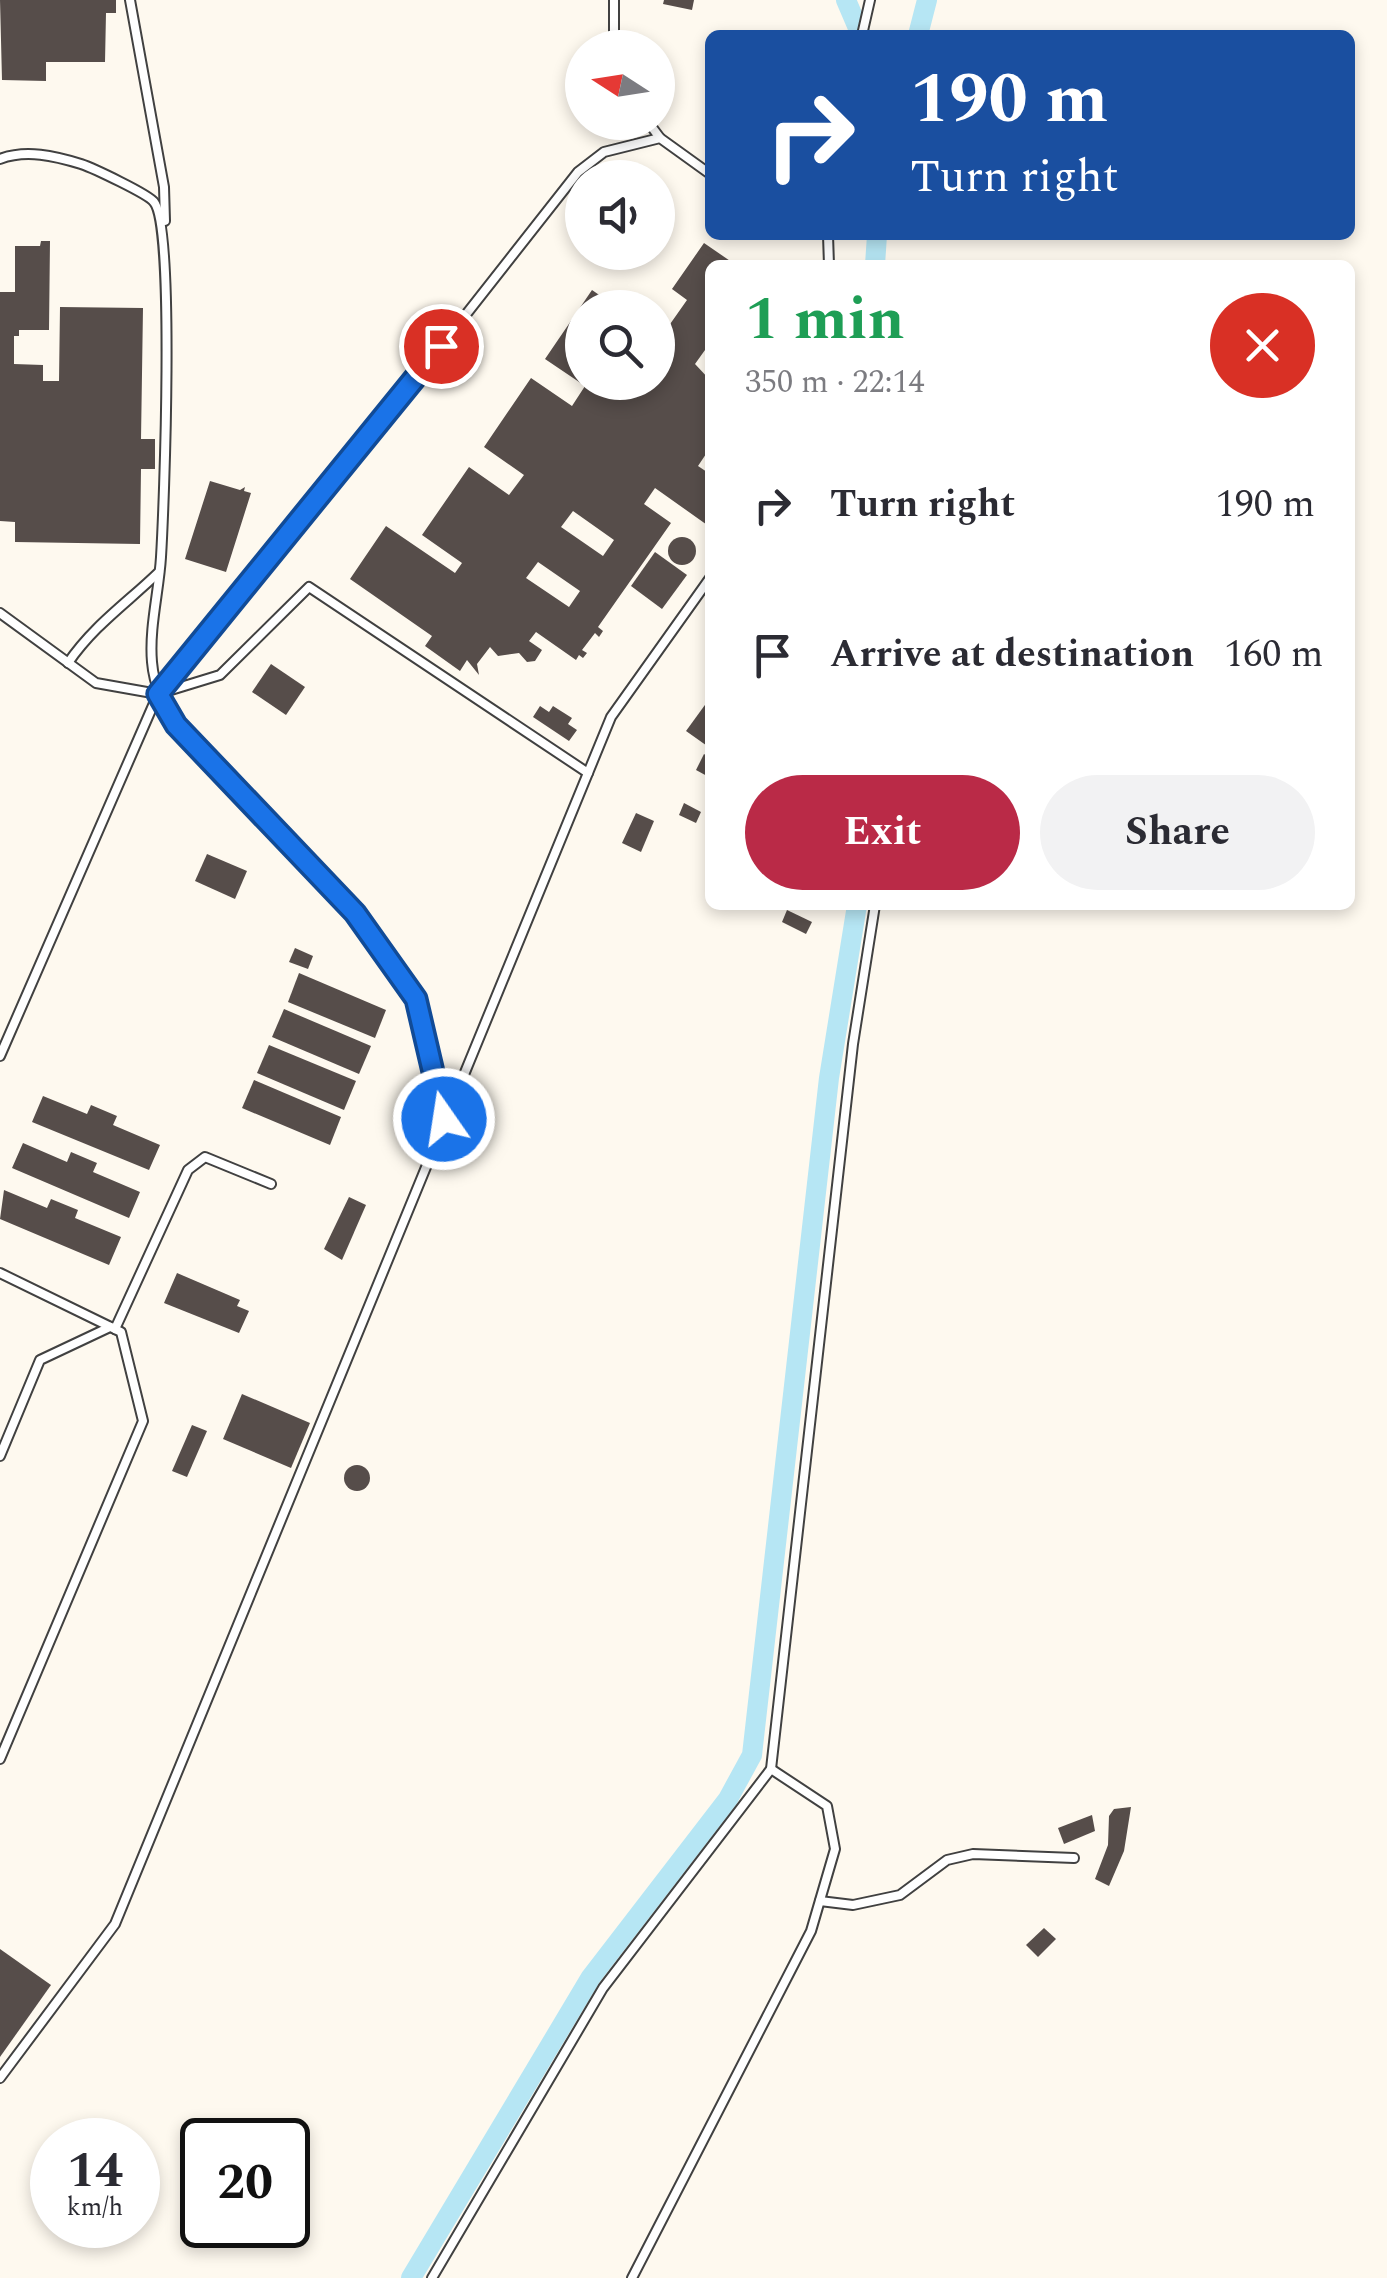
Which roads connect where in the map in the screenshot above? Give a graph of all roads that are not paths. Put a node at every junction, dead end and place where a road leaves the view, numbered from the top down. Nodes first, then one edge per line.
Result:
1 (130, 0) edge
2 (614, 0) edge
3 (870, 0) edge
4 (614, 30) edge
5 (863, 30) edge
6 (652, 140) edge
7 (663, 140) edge
8 (0, 160) edge
9 (705, 170) edge
10 (165, 231) junction
11 (160, 572) junction
12 (705, 585) edge
13 (0, 612) edge
14 (68, 663) junction
15 (158, 694) junction
16 (588, 773) junction
17 (874, 910) edge
18 (0, 1056) edge
19 (444, 1119) junction
20 (271, 1184) dead end
21 (0, 1273) edge
22 (113, 1328) junction
23 (0, 1456) edge
24 (0, 1759) edge
25 (771, 1769) junction
26 (1074, 1858) dead end
27 (820, 1901) junction
28 (0, 2078) edge
29 (432, 2278) edge
30 (632, 2278) edge

1 - 10 lane
2 - 4 lane
3 - 5 lane
6 - 15 lane
7 - 9 lane
8 - 10 lane
10 - 11 lane
11 - 14 lane
11 - 15 lane
12 - 16 lane
13 - 14 lane
14 - 15 lane
15 - 16 lane
15 - 18 lane
15 - 19 lane
16 - 19 lane
17 - 25 lane
19 - 28 lane
20 - 22 lane
21 - 22 lane
22 - 23 lane
22 - 24 lane
25 - 27 lane
25 - 29 lane
26 - 27 lane
27 - 30 lane

